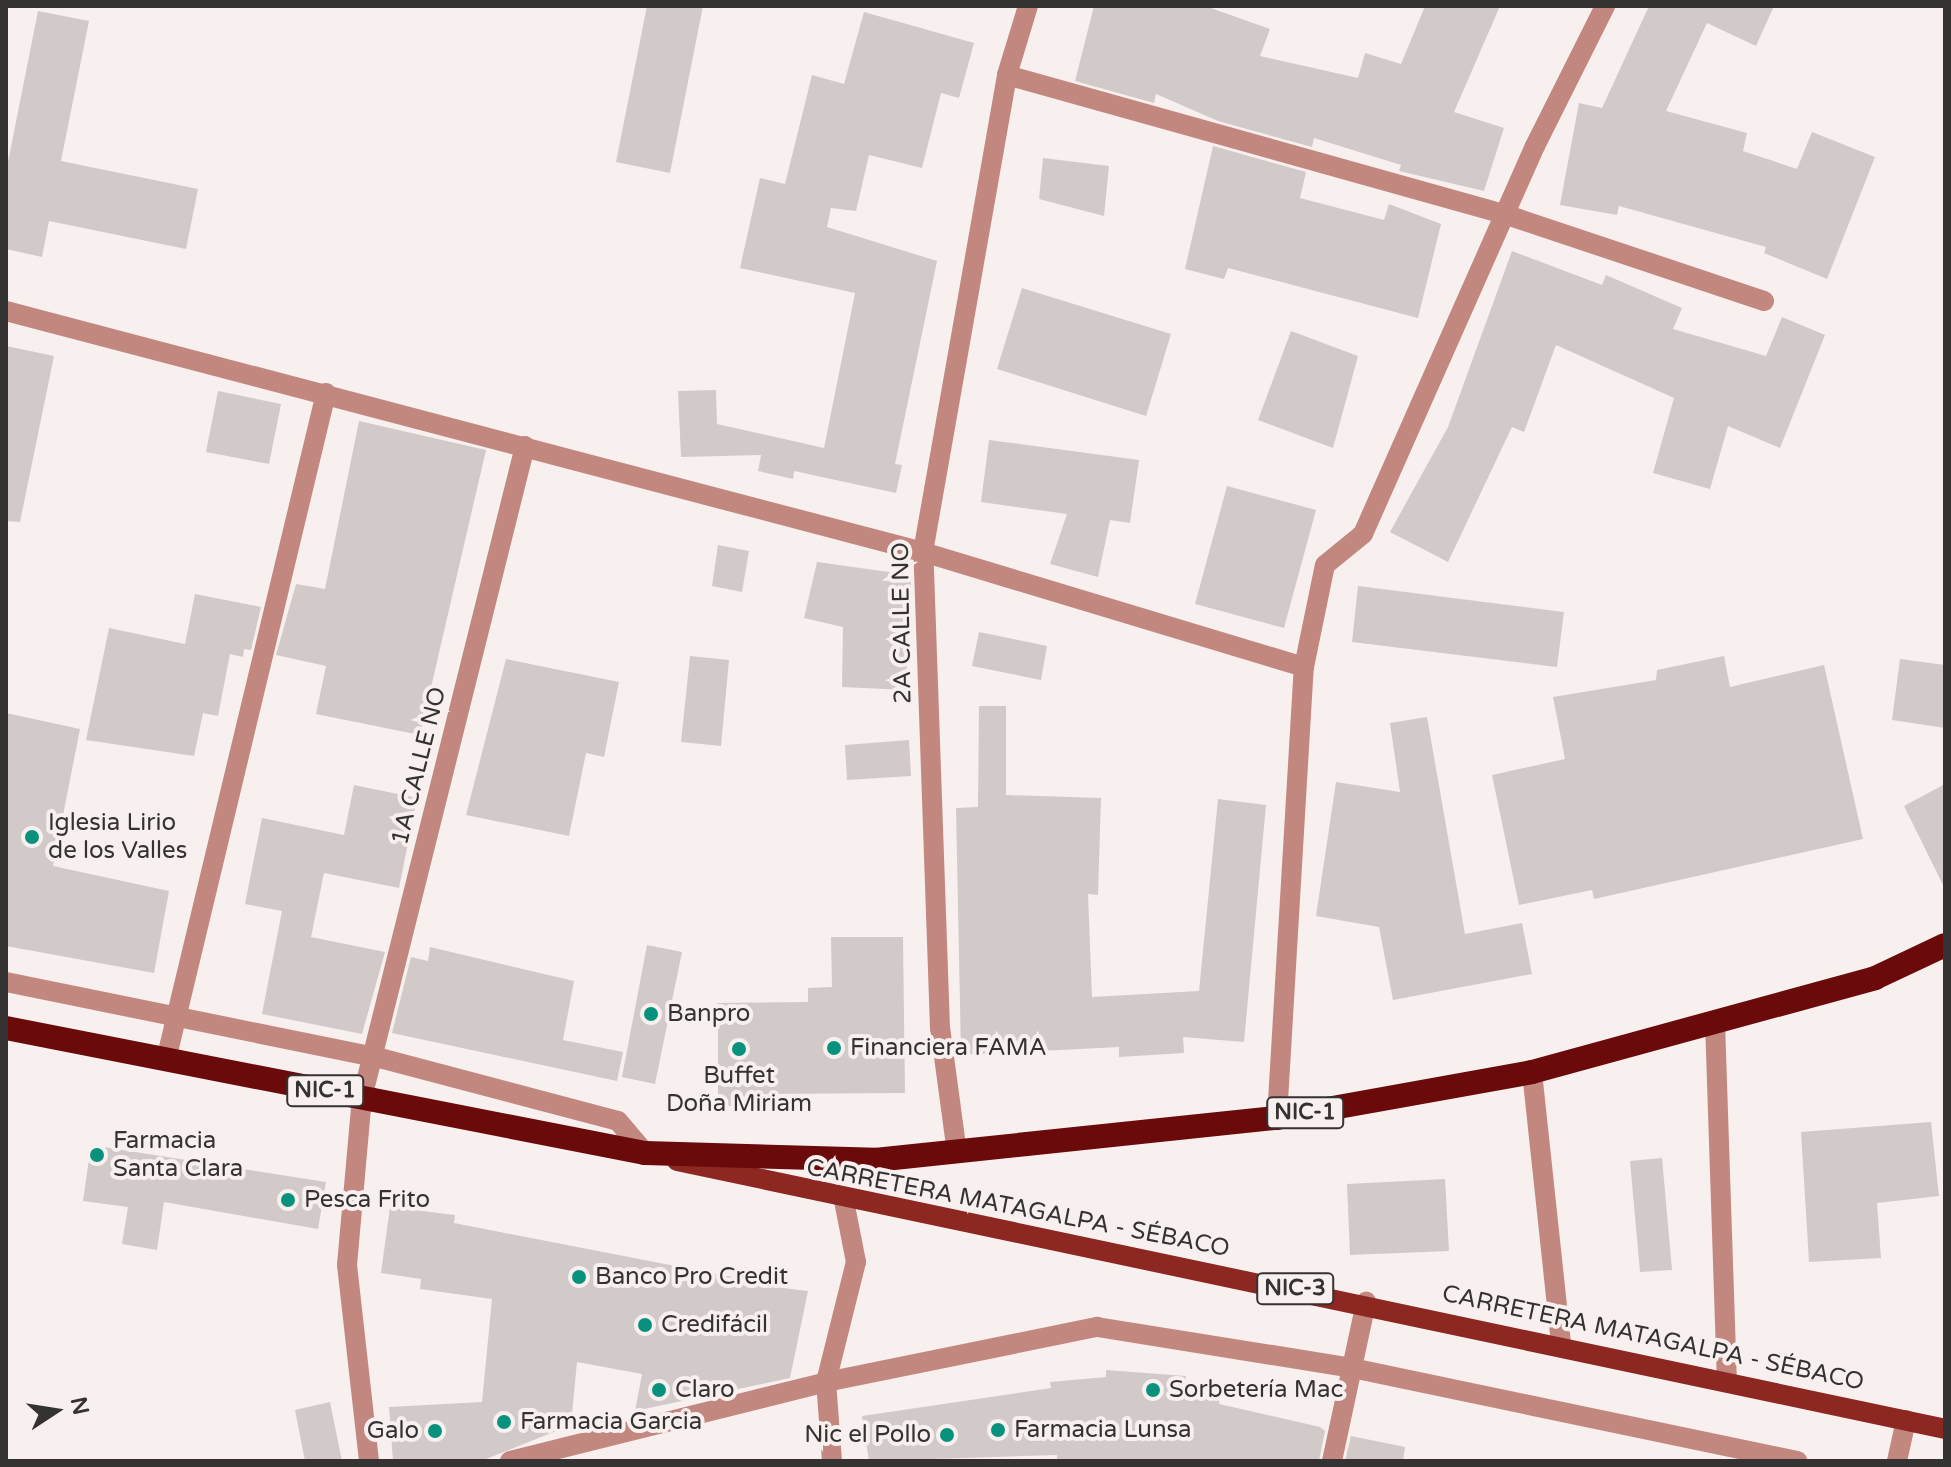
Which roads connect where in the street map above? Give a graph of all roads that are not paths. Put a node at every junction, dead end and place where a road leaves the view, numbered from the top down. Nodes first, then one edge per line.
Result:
1 (1028, 6) edge
2 (1605, 6) edge
3 (1007, 75) junction
4 (1507, 215) junction
5 (1764, 301) dead end
6 (6, 311) edge
7 (326, 393) junction
8 (525, 446) junction
9 (923, 552) junction
10 (1304, 667) junction
11 (1945, 945) edge
12 (6, 982) edge
13 (172, 1015) junction
14 (1715, 1022) junction
15 (6, 1028) edge
16 (376, 1057) junction
17 (166, 1060) junction
18 (1532, 1072) junction
19 (362, 1098) junction
20 (1277, 1118) junction
21 (645, 1153) junction
22 (957, 1153) junction
23 (844, 1201) junction
24 (1366, 1302) junction
25 (1561, 1345) junction
26 (1352, 1368) junction
27 (1727, 1381) junction
28 (826, 1382) junction
29 (1906, 1420) junction
30 (1945, 1429) edge
31 (369, 1461) edge
32 (510, 1461) edge
33 (832, 1461) edge
34 (1332, 1461) edge
35 (1797, 1461) edge
36 (1897, 1461) edge

1 - 3 street, 2A CALLE NO
2 - 4 street
3 - 4 street
3 - 9 street, 2A CALLE NO
4 - 5 street
4 - 10 street
6 - 7 street
7 - 8 street
7 - 13 street
8 - 9 street
8 - 16 street, 1A CALLE NO
9 - 10 street
9 - 22 street, 2A CALLE NO
10 - 20 street
11 - 14 highway, NIC-1
12 - 13 street
13 - 16 street
13 - 17 street
14 - 18 highway, NIC-1
14 - 27 street
15 - 17 highway, NIC-1
16 - 19 street, 1A CALLE NO
16 - 21 street
17 - 19 highway, NIC-1
18 - 20 highway, NIC-1
18 - 25 street
19 - 21 highway, NIC-1
19 - 31 street, 1A CALLE NO
20 - 22 highway, NIC-1
21 - 22 highway, NIC-1
21 - 23 main road, CARRETERA MATAGALPA - SÉBACO / NIC-3
23 - 24 main road, CARRETERA MATAGALPA - SÉBACO / NIC-3
23 - 28 street
24 - 25 main road, CARRETERA MATAGALPA - SÉBACO / NIC-3
24 - 26 street
25 - 27 main road, CARRETERA MATAGALPA - SÉBACO / NIC-3
26 - 28 street
26 - 34 street
26 - 35 street
27 - 29 main road, CARRETERA MATAGALPA - SÉBACO / NIC-3
28 - 32 street
28 - 33 street
29 - 30 main road, CARRETERA MATAGALPA - SÉBACO / NIC-3
29 - 36 street

